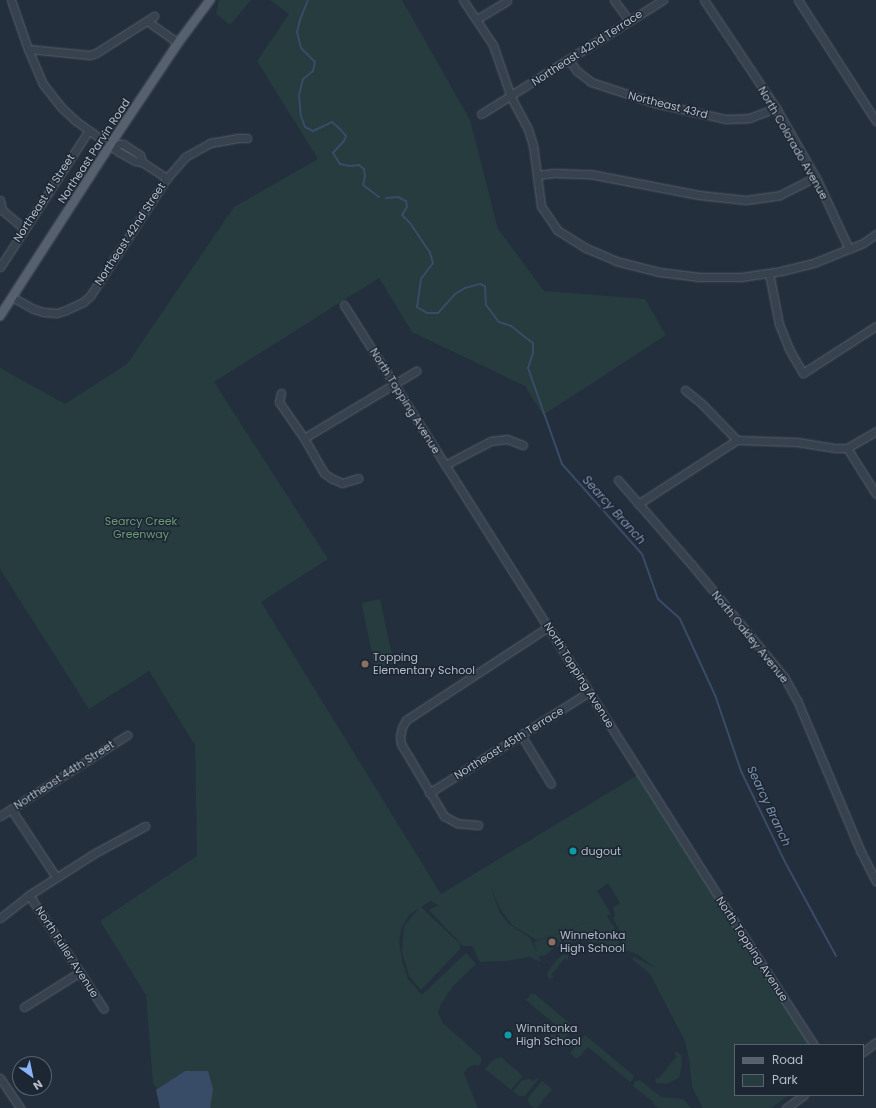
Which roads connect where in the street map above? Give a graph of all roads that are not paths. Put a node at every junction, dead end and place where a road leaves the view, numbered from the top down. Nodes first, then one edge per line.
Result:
1 (11, 0) edge
2 (210, 0) edge
3 (463, 0) edge
4 (614, 0) edge
5 (663, 0) edge
6 (704, 0) edge
7 (798, 0) edge
8 (507, 1) edge
9 (154, 16) dead end
10 (476, 19) junction
11 (147, 21) junction
12 (630, 21) junction
13 (178, 44) junction
14 (28, 49) junction
15 (569, 60) junction
16 (511, 97) junction
17 (776, 108) junction
18 (481, 114) dead end
19 (876, 121) edge
20 (89, 130) junction
21 (247, 138) dead end
22 (110, 145) junction
23 (537, 175) junction
24 (815, 177) junction
25 (167, 178) junction
26 (0, 200) edge
27 (25, 229) junction
28 (876, 234) edge
29 (849, 249) junction
30 (0, 267) edge
31 (769, 274) junction
32 (12, 296) junction
33 (344, 305) dead end
34 (0, 316) edge
35 (876, 326) edge
36 (416, 371) dead end
37 (394, 384) junction
38 (685, 390) dead end
39 (281, 393) dead end
40 (876, 431) edge
41 (304, 438) junction
42 (737, 440) junction
43 (523, 445) dead end
44 (848, 448) junction
45 (445, 465) junction
46 (358, 478) dead end
47 (618, 480) dead end
48 (876, 494) edge
49 (638, 504) junction
50 (548, 627) junction
51 (589, 692) junction
52 (127, 735) dead end
53 (521, 735) junction
54 (551, 784) dead end
55 (429, 793) junction
56 (11, 809) junction
57 (0, 816) edge
58 (478, 825) dead end
59 (146, 826) dead end
60 (56, 877) junction
61 (876, 881) edge
62 (29, 895) junction
63 (0, 918) edge
64 (80, 972) junction
65 (24, 1008) dead end
66 (104, 1010) dead end
67 (876, 1042) edge
68 (813, 1044) edge
69 (864, 1051) edge
70 (0, 1078) edge
71 (803, 1096) edge
72 (20, 1108) edge
73 (786, 1108) edge

1 - 14 street
2 - 13 main road, Northeast Parvin Road
3 - 10 street
4 - 12 street
5 - 12 street, Northeast 42nd Terrace
6 - 17 street, North Colorado Avenue
7 - 19 street
8 - 10 street
9 - 11 street
10 - 16 street
11 - 13 street
11 - 14 street
12 - 15 street, Northeast 42nd Terrace
13 - 22 main road, Northeast Parvin Road
14 - 20 street
15 - 16 street, Northeast 42nd Terrace
15 - 17 street, Northeast 43rd
16 - 18 street, Northeast 42nd Terrace
16 - 23 street
17 - 24 street, North Colorado Avenue
20 - 22 street
20 - 27 street, Northeast 41 Street
21 - 25 street, Northeast 42nd Street
22 - 25 street
22 - 32 main road, Northeast Parvin Road
23 - 24 street
23 - 31 street
24 - 29 street, North Colorado Avenue
25 - 32 street, Northeast 42nd Street
26 - 27 street
27 - 30 street, Northeast 41 Street
28 - 29 street
29 - 31 street
31 - 35 street
32 - 34 main road, Northeast Parvin Road
33 - 37 street, North Topping Avenue
36 - 37 street
37 - 41 street
37 - 45 street, North Topping Avenue
38 - 42 street
39 - 41 street
40 - 44 street
41 - 46 street
42 - 44 street
42 - 49 street
43 - 45 street
44 - 48 street
45 - 50 street, North Topping Avenue
47 - 49 street, North Oakley Avenue
49 - 61 street, North Oakley Avenue
50 - 51 street, North Topping Avenue
50 - 55 street
51 - 53 street, Northeast 45th Terrace
51 - 68 street, North Topping Avenue
52 - 56 street, Northeast 44th Street
53 - 54 street
53 - 55 street, Northeast 45th Terrace
55 - 58 street
56 - 57 street, Northeast 44th Street
56 - 60 street
59 - 60 street
60 - 62 street
62 - 63 street
62 - 64 street, North Fuller Avenue
64 - 65 street
64 - 66 street, North Fuller Avenue
67 - 69 street
70 - 72 street
71 - 73 street

